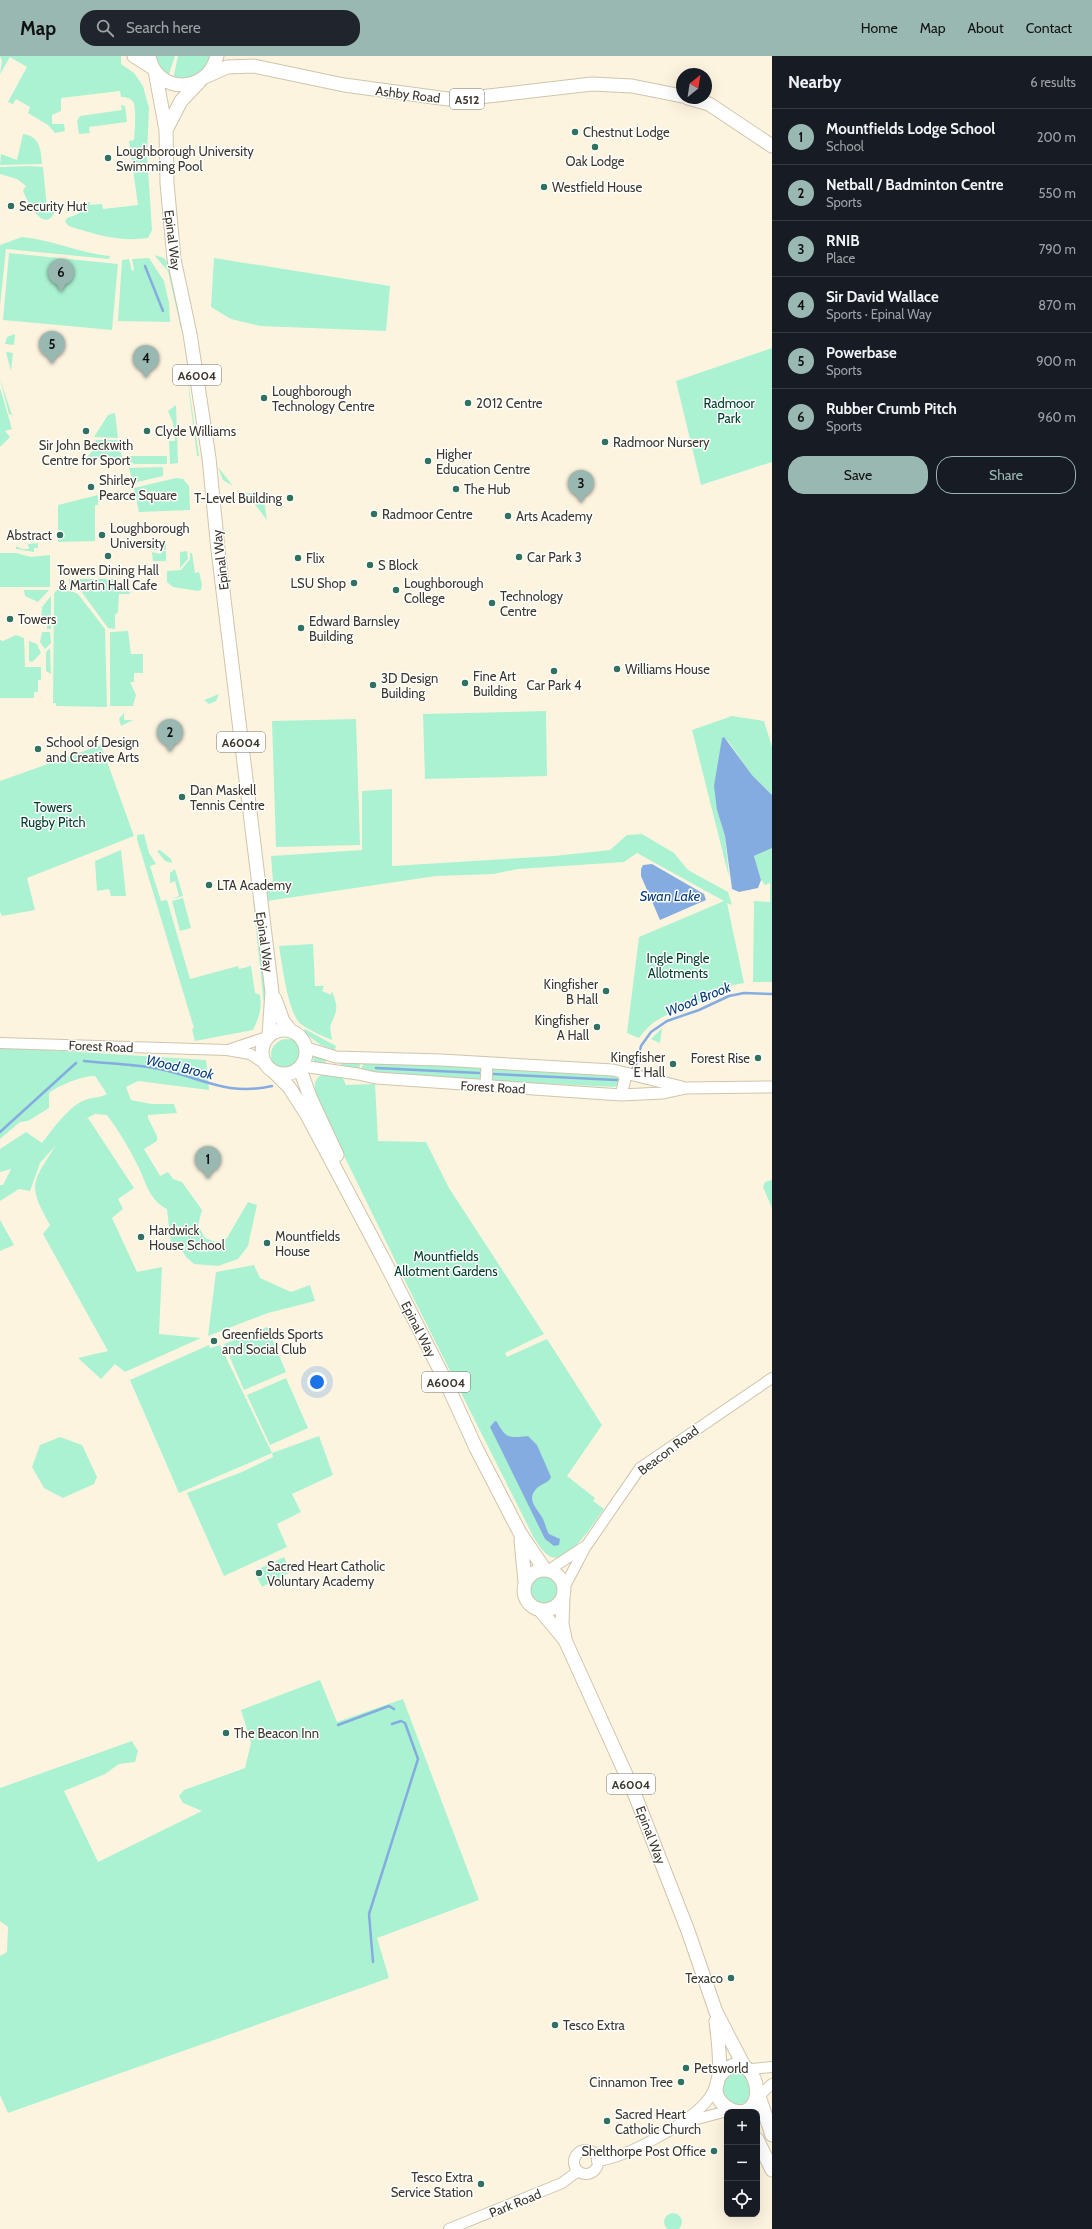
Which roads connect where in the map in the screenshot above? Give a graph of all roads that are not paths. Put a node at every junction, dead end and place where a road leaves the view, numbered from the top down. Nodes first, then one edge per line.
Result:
1 (134, 56) edge
2 (217, 56) edge
3 (238, 56) edge
4 (152, 65) edge
5 (254, 66) junction
6 (204, 78) junction
7 (676, 95) edge
8 (709, 104) edge
9 (166, 130) junction
10 (772, 146) edge
11 (272, 992) junction
12 (290, 1030) junction
13 (268, 1036) junction
14 (0, 1043) edge
15 (307, 1048) junction
16 (227, 1050) junction
17 (487, 1064) junction
18 (301, 1067) junction
19 (270, 1068) junction
20 (623, 1073) junction
21 (486, 1086) junction
22 (772, 1087) edge
23 (686, 1088) junction
24 (621, 1095) junction
25 (370, 1232) junction
26 (772, 1378) edge
27 (520, 1533) junction
28 (587, 1545) junction
29 (547, 1570) junction
30 (525, 1582) junction
31 (563, 1593) junction
32 (540, 1610) junction
33 (565, 1640) junction
34 (716, 2012) junction
35 (772, 2067) edge
36 (748, 2068) junction
37 (718, 2081) junction
38 (772, 2084) edge
39 (761, 2096) junction
40 (732, 2109) edge
41 (750, 2109) edge
42 (724, 2113) edge
43 (682, 2123) junction
44 (772, 2135) edge
45 (760, 2144) edge
46 (597, 2161) junction
47 (772, 2170) edge
48 (578, 2171) junction
49 (449, 2229) edge

1 - 4 main road
2 - 6 main road
3 - 5 main road, Ashby Road / A512
4 - 6 main road
4 - 9 main road, Epinal Way / A6004
5 - 6 main road, Ashby Road / A512
5 - 7 main road, Ashby Road / A512
6 - 9 main road, Epinal Way / A6004
8 - 10 main road
9 - 11 main road, Epinal Way / A6004
11 - 12 main road, Epinal Way / A6004
11 - 13 main road, Epinal Way / A6004
12 - 13 main road
12 - 15 main road, A6004
13 - 16 street, Forest Road
13 - 19 main road, A6004
14 - 16 street, Forest Road
15 - 17 main road, Forest Road
15 - 18 main road
16 - 19 street, Forest Road
17 - 20 main road, Forest Road
17 - 21 main road
18 - 19 main road
18 - 21 main road, Forest Road
18 - 25 main road, Epinal Way / A6004
19 - 25 main road, Epinal Way / A6004
20 - 23 main road, Forest Road
20 - 24 main road
21 - 24 main road, Forest Road
22 - 23 main road, Forest Road
23 - 24 main road, Forest Road
25 - 27 main road, Epinal Way / A6004
26 - 28 street, Beacon Road
27 - 29 main road, Epinal Way / A6004
27 - 30 main road, Epinal Way / A6004
28 - 29 street, Beacon Road
28 - 31 street, Beacon Road
29 - 30 main road
29 - 31 main road
30 - 32 main road
31 - 32 main road
31 - 33 main road, Epinal Way / A6004
32 - 33 main road, Epinal Way / A6004
33 - 34 main road, Epinal Way / A6004
34 - 36 main road, Epinal Way / A6004
34 - 37 main road, Epinal Way / A6004
35 - 36 street
36 - 37 main road
36 - 39 main road, A6004
37 - 40 main road, A6004
37 - 43 street
38 - 39 street
39 - 41 main road
39 - 44 main road, A6004
42 - 43 street
43 - 46 street
45 - 47 main road
46 - 48 street, Park Road
46 - 48 street
48 - 49 street, Park Road

